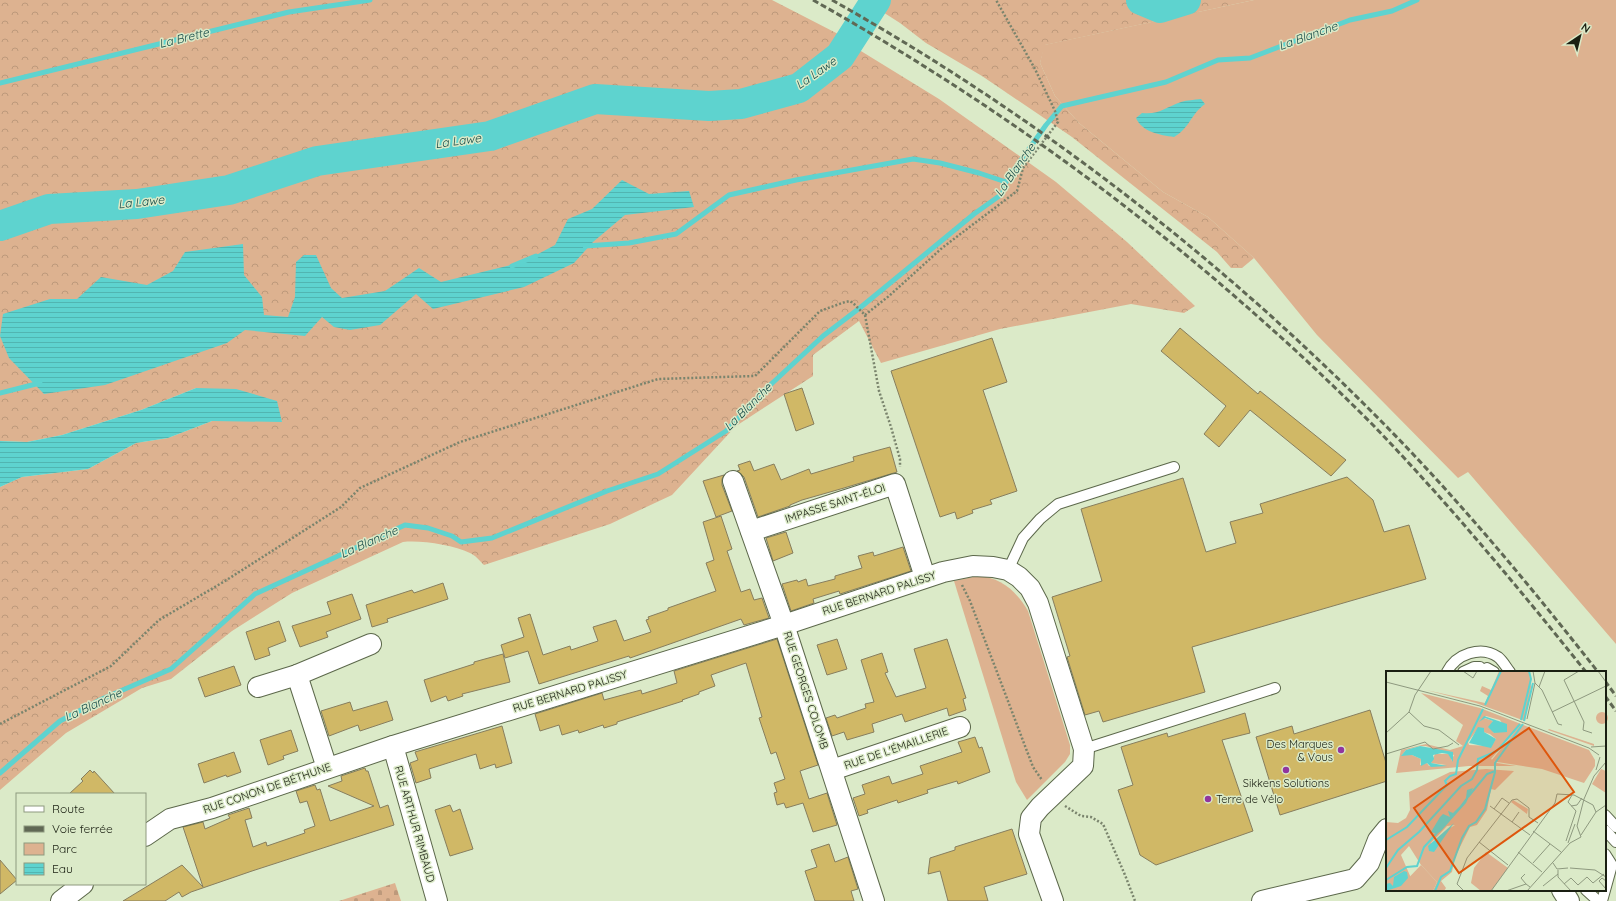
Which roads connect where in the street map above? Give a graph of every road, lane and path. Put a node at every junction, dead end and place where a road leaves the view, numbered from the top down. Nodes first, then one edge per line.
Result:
1 (996, 0) edge
2 (864, 314) junction
3 (1174, 467) dead end
4 (732, 481) dead end
5 (895, 484) junction
6 (751, 531) junction
7 (1008, 570) junction
8 (934, 575) junction
9 (784, 625) junction
10 (371, 644) dead end
11 (1487, 669) edge
12 (1448, 671) edge
13 (1464, 671) edge
14 (1509, 671) edge
15 (298, 675) junction
16 (258, 687) dead end
17 (1275, 688) dead end
18 (0, 724) edge
19 (960, 726) dead end
20 (393, 746) junction
21 (1084, 749) junction
22 (327, 768) junction
23 (832, 770) junction
24 (1054, 794) junction
25 (1606, 816) edge
26 (1616, 827) edge
27 (1386, 830) edge
28 (1606, 831) edge
29 (146, 835) edge
30 (1616, 842) edge
31 (1606, 856) edge
32 (1606, 883) edge
33 (82, 885) edge
34 (1563, 891) edge
35 (1587, 891) edge
36 (1594, 891) edge
37 (1603, 891) edge
38 (61, 901) edge
39 (437, 901) edge
40 (874, 901) edge
41 (1053, 901) edge
42 (1135, 901) edge
43 (1262, 901) edge
44 (1569, 901) edge
45 (1600, 901) edge

1 - 2 path
2 - 5 path
2 - 18 path
3 - 7 lane
4 - 6 street, RUE GEORGES COLOMB
5 - 6 street, IMPASSE SAINT-ÉLOI
5 - 8 street, IMPASSE SAINT-ÉLOI
6 - 9 street, RUE GEORGES COLOMB
7 - 8 street, RUE BERNARD PALISSY
7 - 21 street, RUE BERNARD PALISSY
8 - 9 street, RUE BERNARD PALISSY
8 - 24 path
9 - 20 street, RUE BERNARD PALISSY
9 - 23 street, RUE GEORGES COLOMB
10 - 15 street
11 - 13 lane
12 - 14 lane
15 - 16 street
15 - 22 street
17 - 21 lane
19 - 23 street, RUE DE L'ÉMAILLERIE
20 - 22 street, RUE CONON DE BÉTHUNE
20 - 39 street, RUE ARTHUR RIMBAUD
21 - 24 street, RUE BERNARD PALISSY
22 - 29 street, RUE CONON DE BÉTHUNE
23 - 40 street, RUE GEORGES COLOMB
24 - 41 street, RUE BERNARD PALISSY
24 - 42 path
25 - 26 lane
27 - 43 street
28 - 30 lane
31 - 32 lane
33 - 38 street
34 - 44 street
35 - 45 lane
36 - 45 lane
37 - 45 lane

